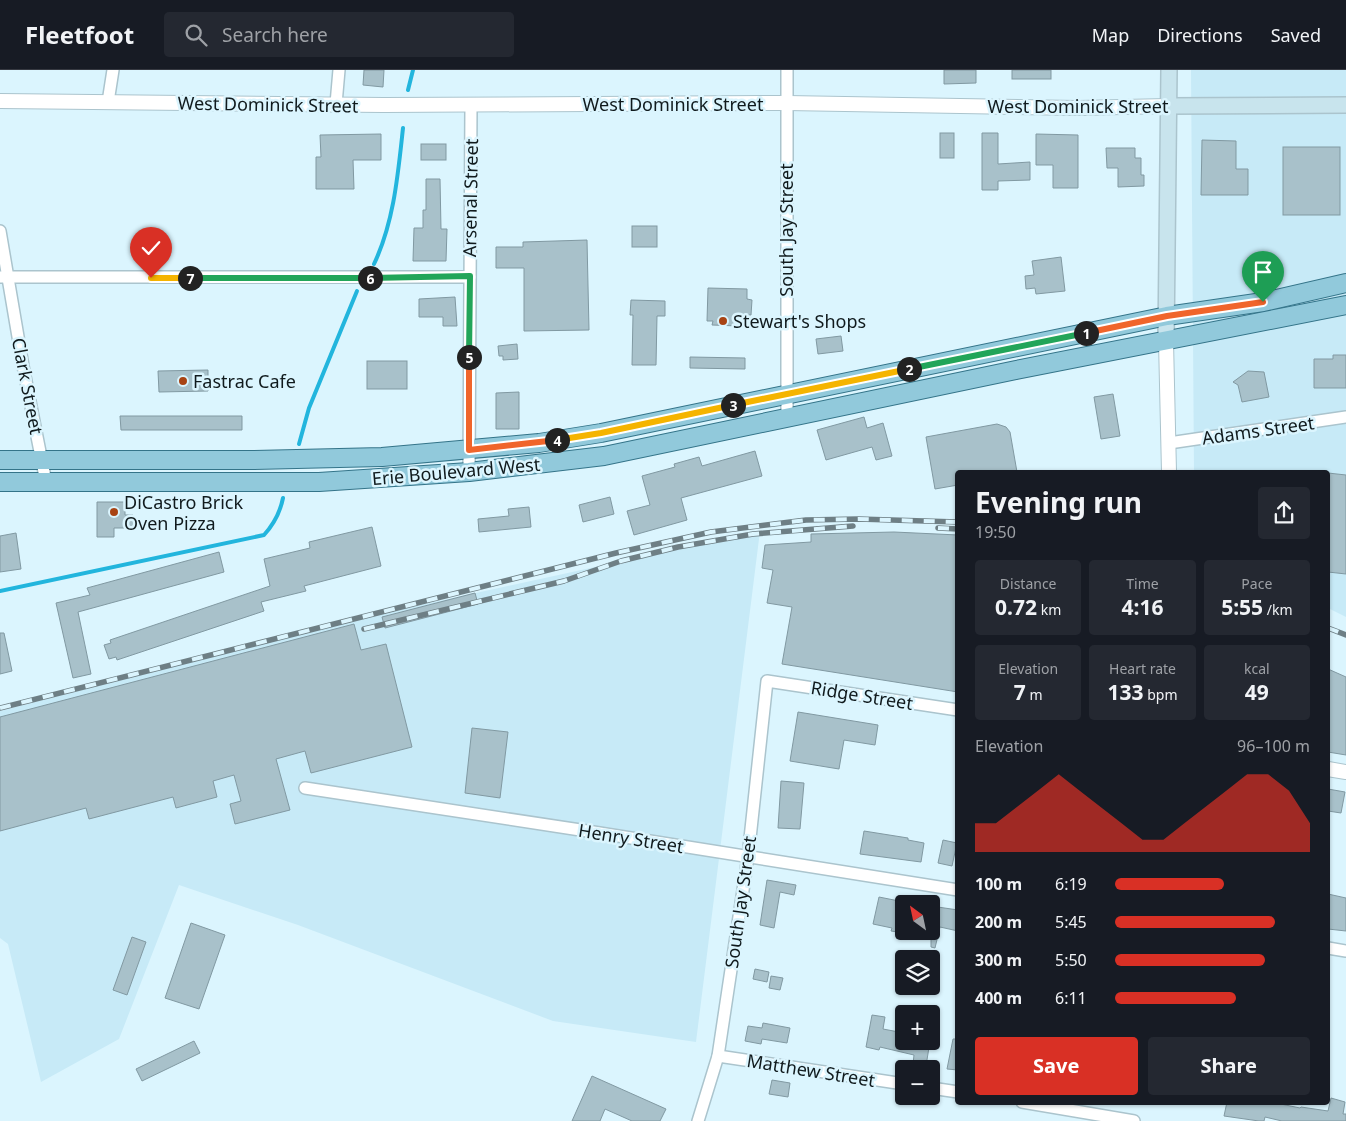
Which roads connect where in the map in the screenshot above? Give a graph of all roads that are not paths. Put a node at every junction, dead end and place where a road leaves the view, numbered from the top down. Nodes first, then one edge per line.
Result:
1 (114, 70) edge
2 (339, 70) edge
3 (787, 70) edge
4 (1169, 70) edge
5 (0, 101) edge
6 (108, 102) junction
7 (787, 103) junction
8 (336, 104) junction
9 (471, 105) junction
10 (1346, 105) edge
11 (1168, 106) junction
12 (0, 231) edge
13 (470, 276) junction
14 (4, 277) edge
15 (1346, 283) edge
16 (1346, 304) edge
17 (1167, 316) junction
18 (1166, 341) junction
19 (786, 394) junction
20 (1346, 417) edge
21 (787, 418) junction
22 (1169, 443) junction
23 (469, 450) junction
24 (0, 460) edge
25 (42, 460) junction
26 (1169, 470) edge
27 (469, 472) junction
28 (0, 482) edge
29 (46, 482) junction
30 (767, 681) joint
31 (955, 710) edge
32 (1330, 769) edge
33 (1346, 772) edge
34 (304, 788) dead end
35 (748, 857) junction
36 (955, 890) edge
37 (1330, 948) edge
38 (1346, 951) edge
39 (718, 1056) junction
40 (895, 1083) edge
41 (940, 1089) edge
42 (955, 1092) edge
43 (1037, 1105) edge
44 (1102, 1105) edge
45 (1100, 1118) edge
46 (698, 1121) edge
47 (1134, 1121) edge

1 - 6 street
2 - 8 street
3 - 7 street, South Jay Street
4 - 11 main road
5 - 6 street, West Dominick Street
6 - 8 street, West Dominick Street
7 - 9 street, West Dominick Street
7 - 11 street, West Dominick Street
7 - 19 street, South Jay Street
8 - 9 street, West Dominick Street
9 - 13 street, Arsenal Street
10 - 11 main road, West Dominick Street
11 - 17 main road
12 - 14 street, Clark Street
13 - 14 street
13 - 23 street, Arsenal Street
14 - 25 street, Clark Street
15 - 17 main road, Erie Boulevard West
16 - 18 main road, Erie Boulevard West
17 - 18 main road
17 - 19 main road, Erie Boulevard West
18 - 21 main road, Erie Boulevard West
18 - 22 street
19 - 21 street, South Jay Street
19 - 23 main road, Erie Boulevard West
20 - 22 street, Adams Street
21 - 27 main road, Erie Boulevard West
22 - 26 street
23 - 25 main road, Erie Boulevard West
23 - 27 street, Arsenal Street
24 - 25 main road, Erie Boulevard West
25 - 29 street, Clark Street
27 - 29 main road, Erie Boulevard West
28 - 29 main road, Erie Boulevard West
30 - 31 street, Ridge Street
30 - 35 street, South Jay Street
32 - 33 street
34 - 35 street, Henry Street
35 - 36 street, Henry Street
35 - 39 street, South Jay Street
37 - 38 street
39 - 40 street, Matthew Street
39 - 46 street, South Jay Street
41 - 42 street
43 - 45 street
44 - 45 street
45 - 47 street

